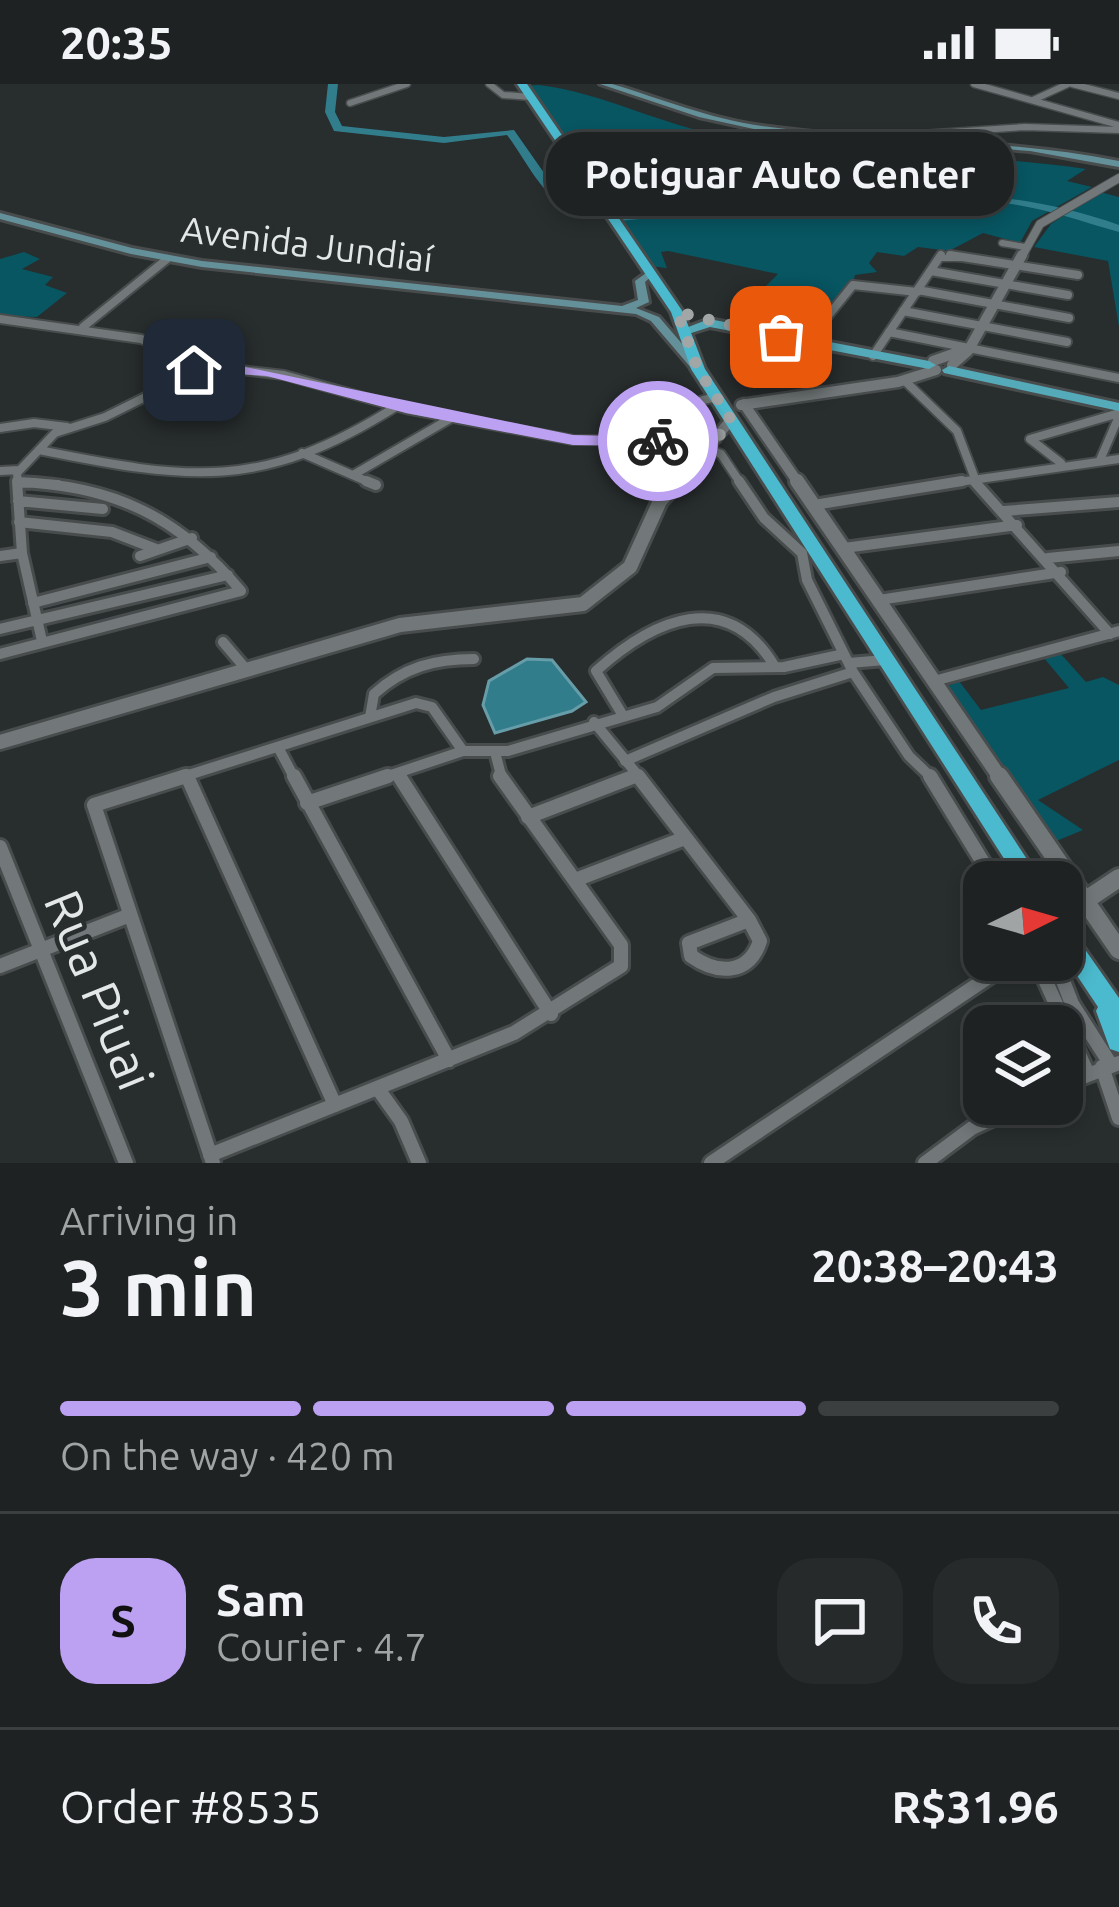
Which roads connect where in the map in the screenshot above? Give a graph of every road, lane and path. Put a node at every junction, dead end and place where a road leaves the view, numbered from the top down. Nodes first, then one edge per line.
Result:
1 (407, 84) edge
2 (489, 84) edge
3 (522, 84) edge
4 (604, 84) edge
5 (613, 84) edge
6 (974, 84) edge
7 (1070, 84) edge
8 (1104, 84) edge
9 (381, 86) edge
10 (1091, 89) junction
11 (1119, 96) edge
12 (531, 97) junction
13 (1036, 100) junction
14 (350, 103) dead end
15 (1025, 127) junction
16 (1119, 128) edge
17 (876, 135) junction
18 (1115, 160) edge
19 (1119, 178) edge
20 (0, 216) edge
21 (1002, 243) dead end
22 (1025, 247) junction
23 (166, 259) junction
24 (1015, 265) junction
25 (931, 271) junction
26 (649, 274) junction
27 (1078, 275) dead end
28 (1004, 284) junction
29 (917, 291) junction
30 (1068, 296) dead end
31 (993, 304) junction
32 (612, 307) junction
33 (903, 311) junction
34 (677, 312) junction
35 (1069, 318) dead end
36 (0, 319) edge
37 (981, 325) junction
38 (83, 328) junction
39 (739, 328) junction
40 (685, 331) junction
41 (889, 332) junction
42 (1066, 342) dead end
43 (806, 343) junction
44 (969, 348) junction
45 (873, 356) junction
46 (940, 366) junction
47 (208, 367) junction
48 (698, 369) junction
49 (1119, 378) edge
50 (905, 381) junction
51 (716, 397) junction
52 (397, 406) junction
53 (734, 412) junction
54 (1119, 412) edge
55 (453, 417) junction
56 (67, 427) junction
57 (0, 428) edge
58 (714, 443) junction
59 (1114, 444) edge
60 (39, 450) junction
61 (301, 452) junction
62 (1119, 459) edge
63 (1100, 460) junction
64 (1063, 465) junction
65 (0, 471) edge
66 (18, 476) junction
67 (353, 476) junction
68 (974, 481) junction
69 (376, 485) dead end
70 (744, 489) junction
71 (777, 494) junction
72 (117, 496) junction
73 (18, 501) junction
74 (1119, 502) edge
75 (814, 505) junction
76 (103, 509) junction
77 (1004, 512) junction
78 (19, 522) junction
79 (1017, 525) junction
80 (85, 527) junction
81 (192, 538) junction
82 (844, 548) junction
83 (156, 549) junction
84 (806, 549) junction
85 (1119, 551) edge
86 (22, 553) junction
87 (0, 556) edge
88 (140, 556) dead end
89 (211, 557) junction
90 (1048, 558) junction
91 (1060, 572) junction
92 (228, 575) junction
93 (879, 600) junction
94 (33, 603) junction
95 (39, 618) junction
96 (0, 629) edge
97 (1114, 632) edge
98 (42, 641) junction
99 (223, 642) dead end
100 (0, 654) edge
101 (474, 659) dead end
102 (885, 660) junction
103 (849, 663) junction
104 (780, 667) junction
105 (246, 669) junction
106 (934, 681) junction
107 (804, 686) junction
108 (622, 714) junction
109 (370, 716) junction
110 (594, 722) junction
111 (0, 742) edge
112 (278, 747) junction
113 (463, 751) junction
114 (495, 752) junction
115 (625, 761) junction
116 (398, 774) junction
117 (188, 775) junction
118 (635, 776) junction
119 (981, 802) junction
120 (307, 803) junction
121 (952, 807) junction
122 (528, 817) junction
123 (685, 838) junction
124 (0, 847) edge
125 (982, 861) edge
126 (1018, 861) edge
127 (1055, 861) edge
128 (1119, 878) edge
129 (575, 880) junction
130 (1083, 902) joint
131 (130, 915) junction
132 (749, 920) junction
133 (40, 950) junction
134 (1119, 950) edge
135 (0, 966) edge
136 (1083, 972) edge
137 (983, 981) edge
138 (1051, 981) edge
139 (1068, 981) edge
140 (1112, 1009) edge
141 (551, 1014) junction
142 (448, 1060) junction
143 (1108, 1062) edge
144 (378, 1090) junction
145 (335, 1105) junction
146 (1119, 1118) edge
147 (978, 1125) edge
148 (212, 1159) edge
149 (126, 1163) edge
150 (419, 1163) edge
151 (711, 1163) edge
152 (925, 1163) edge

1 - 9 street
2 - 12 street
3 - 12 highway
4 - 17 main road
5 - 17 main road
6 - 13 street
7 - 10 street
7 - 13 street
8 - 10 street
9 - 14 street
10 - 11 street
12 - 26 highway
13 - 15 street
13 - 16 street
15 - 16 street
15 - 17 street
17 - 18 main road
19 - 22 street
20 - 23 main road, Avenida Jundiaí
21 - 22 street
22 - 24 street
23 - 32 main road, Avenida Jundiaí
23 - 38 street
24 - 25 street
24 - 27 street
24 - 28 street
25 - 28 street
25 - 29 street
26 - 32 main road
26 - 34 highway
28 - 30 street
28 - 31 street
29 - 31 street
29 - 33 street
29 - 43 street
31 - 35 street
31 - 37 street
32 - 48 main road, Avenida Jundiaí
33 - 37 street
33 - 41 street
34 - 39 main road
34 - 40 highway
36 - 38 street
37 - 42 street
37 - 44 street
38 - 47 street
39 - 40 main road
39 - 43 main road
40 - 48 highway
41 - 44 street
41 - 45 street
43 - 45 main road
44 - 46 street
44 - 46 street
44 - 49 street
45 - 46 main road
46 - 50 street
46 - 54 main road
47 - 52 street
47 - 56 street
48 - 51 highway
50 - 53 street
50 - 68 street
51 - 53 highway
51 - 58 street
52 - 55 street
52 - 61 street
53 - 58 street
53 - 71 highway
53 - 75 street
54 - 59 street
54 - 64 street
55 - 58 street
55 - 67 street
56 - 57 street
56 - 60 street
58 - 70 street
58 - 105 street
59 - 63 street
60 - 61 street
60 - 66 street
61 - 67 street
62 - 63 street
63 - 64 street
64 - 68 street
65 - 66 street
66 - 72 street
66 - 73 street
67 - 69 street
68 - 75 street
68 - 77 street
70 - 71 street
70 - 84 street
71 - 84 highway
72 - 76 street
72 - 81 street
73 - 76 street
73 - 78 street
74 - 77 street
75 - 82 street
76 - 80 street
77 - 79 street
78 - 80 street
78 - 86 street
79 - 82 street
79 - 90 street
80 - 83 street
81 - 83 street
81 - 89 street
82 - 93 street
83 - 88 street
84 - 102 highway
84 - 103 street
85 - 90 street
86 - 87 street
86 - 94 street
89 - 92 street
89 - 94 street
90 - 91 street
91 - 93 street
91 - 97 street
92 - 95 street
92 - 98 street
93 - 106 street
94 - 95 street
95 - 96 street
95 - 98 street
97 - 106 street
98 - 100 street
99 - 105 street
101 - 109 street
102 - 103 street
102 - 119 highway
103 - 104 street
103 - 107 street
103 - 121 street
104 - 107 street
104 - 108 street
104 - 108 street
105 - 111 street
106 - 127 street
107 - 115 street
108 - 110 street
109 - 112 street
109 - 113 street
110 - 114 street
110 - 115 street
112 - 117 street
112 - 120 street
113 - 114 street
113 - 116 street
114 - 122 street
115 - 118 street
116 - 120 street
116 - 141 street
117 - 131 street
117 - 145 street
118 - 122 street
118 - 123 street
119 - 121 street
119 - 126 highway
120 - 142 street
121 - 125 street
122 - 129 street
123 - 129 street
123 - 132 street
124 - 133 street, Rua Piuai
128 - 130 street
129 - 141 street
130 - 134 street
131 - 133 street
131 - 148 street
132 - 132 street
133 - 135 street
133 - 149 street, Rua Piuai
136 - 140 highway
137 - 151 street
138 - 143 street
139 - 143 street
140 - 143 highway
141 - 142 street
142 - 144 street
143 - 146 street
144 - 145 street
144 - 150 street
145 - 148 street
147 - 152 street

